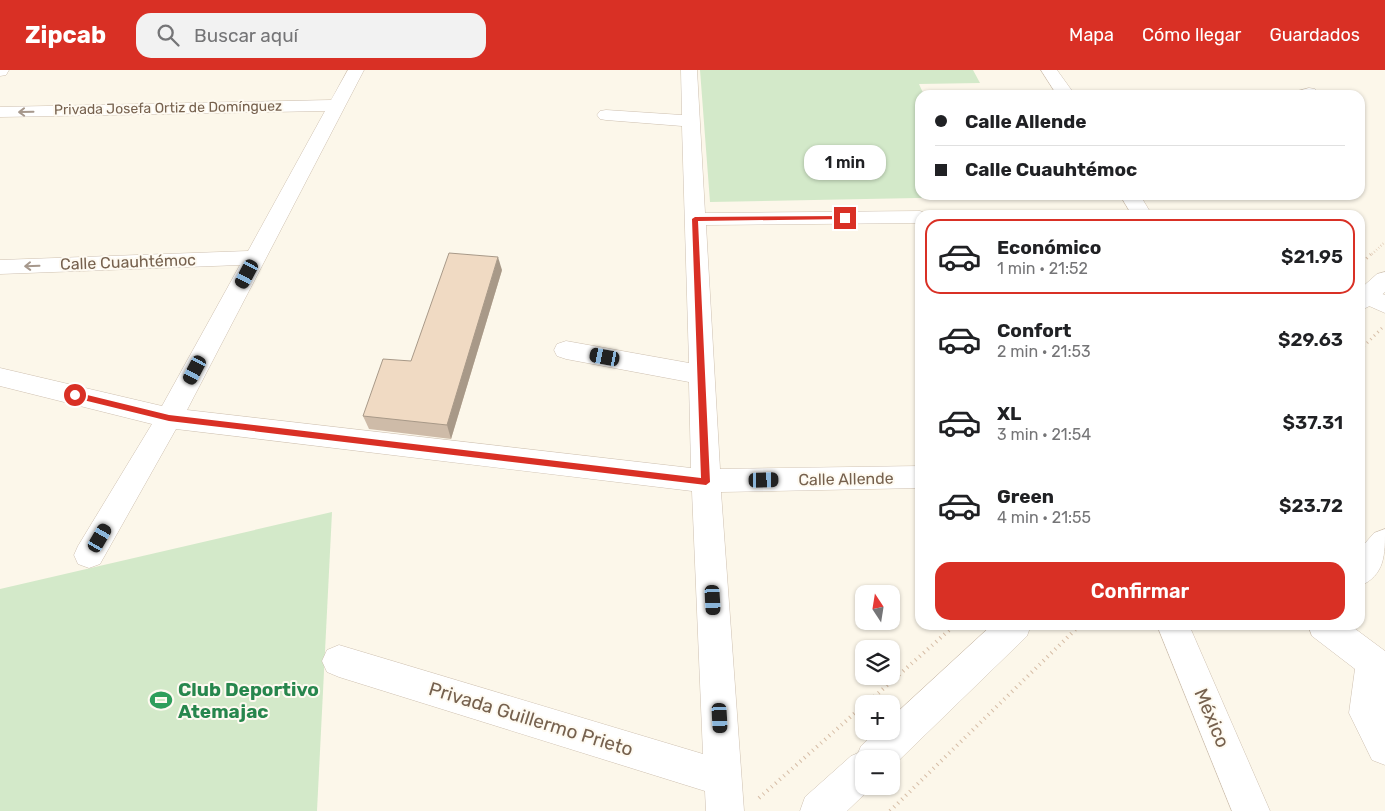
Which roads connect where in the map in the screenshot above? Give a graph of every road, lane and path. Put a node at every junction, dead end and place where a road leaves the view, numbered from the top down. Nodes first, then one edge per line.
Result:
1 (356, 70) edge
2 (690, 70) edge
3 (1049, 70) edge
4 (1063, 90) edge
5 (337, 105) junction
6 (0, 112) edge
7 (606, 115) dead end
8 (692, 120) junction
9 (915, 217) edge
10 (695, 219) junction
11 (1385, 242) edge
12 (255, 258) junction
13 (1365, 260) edge
14 (0, 267) edge
15 (1385, 279) edge
16 (1371, 301) edge
17 (1385, 325) edge
18 (1365, 345) edge
19 (566, 350) dead end
20 (702, 375) junction
21 (0, 377) edge
22 (169, 418) junction
23 (915, 477) edge
24 (706, 482) junction
25 (1385, 542) edge
26 (90, 555) dead end
27 (1365, 566) edge
28 (949, 630) edge
29 (1010, 630) edge
30 (1075, 630) edge
31 (1175, 630) edge
32 (1331, 630) edge
33 (339, 661) dead end
34 (1379, 666) edge
35 (876, 695) edge
36 (855, 714) edge
37 (1385, 746) edge
38 (883, 750) edge
39 (855, 777) edge
40 (724, 794) edge
41 (752, 804) dead end
42 (819, 811) edge
43 (890, 811) edge
44 (1251, 811) edge

1 - 5 street
2 - 8 street
3 - 4 street
5 -> 6 street, Privada Josefa Ortiz de Domínguez
5 - 12 street
7 - 8 street
8 - 10 street
9 - 10 street
10 - 20 street
11 - 13 path
12 -> 14 street, Calle Cuauhtémoc
12 - 22 street
15 - 16 street
17 - 18 path
19 - 20 street
20 - 24 street
21 - 22 street, Calle Allende
22 - 24 street, Calle Allende
22 - 26 street
23 - 24 street, Calle Allende
24 - 40 street
25 - 27 street
28 - 35 path
29 - 38 street
30 - 43 path
31 - 44 street, México
32 - 34 street
33 - 40 street, Privada Guillermo Prieto
34 - 37 street
36 - 41 path
39 - 42 street

